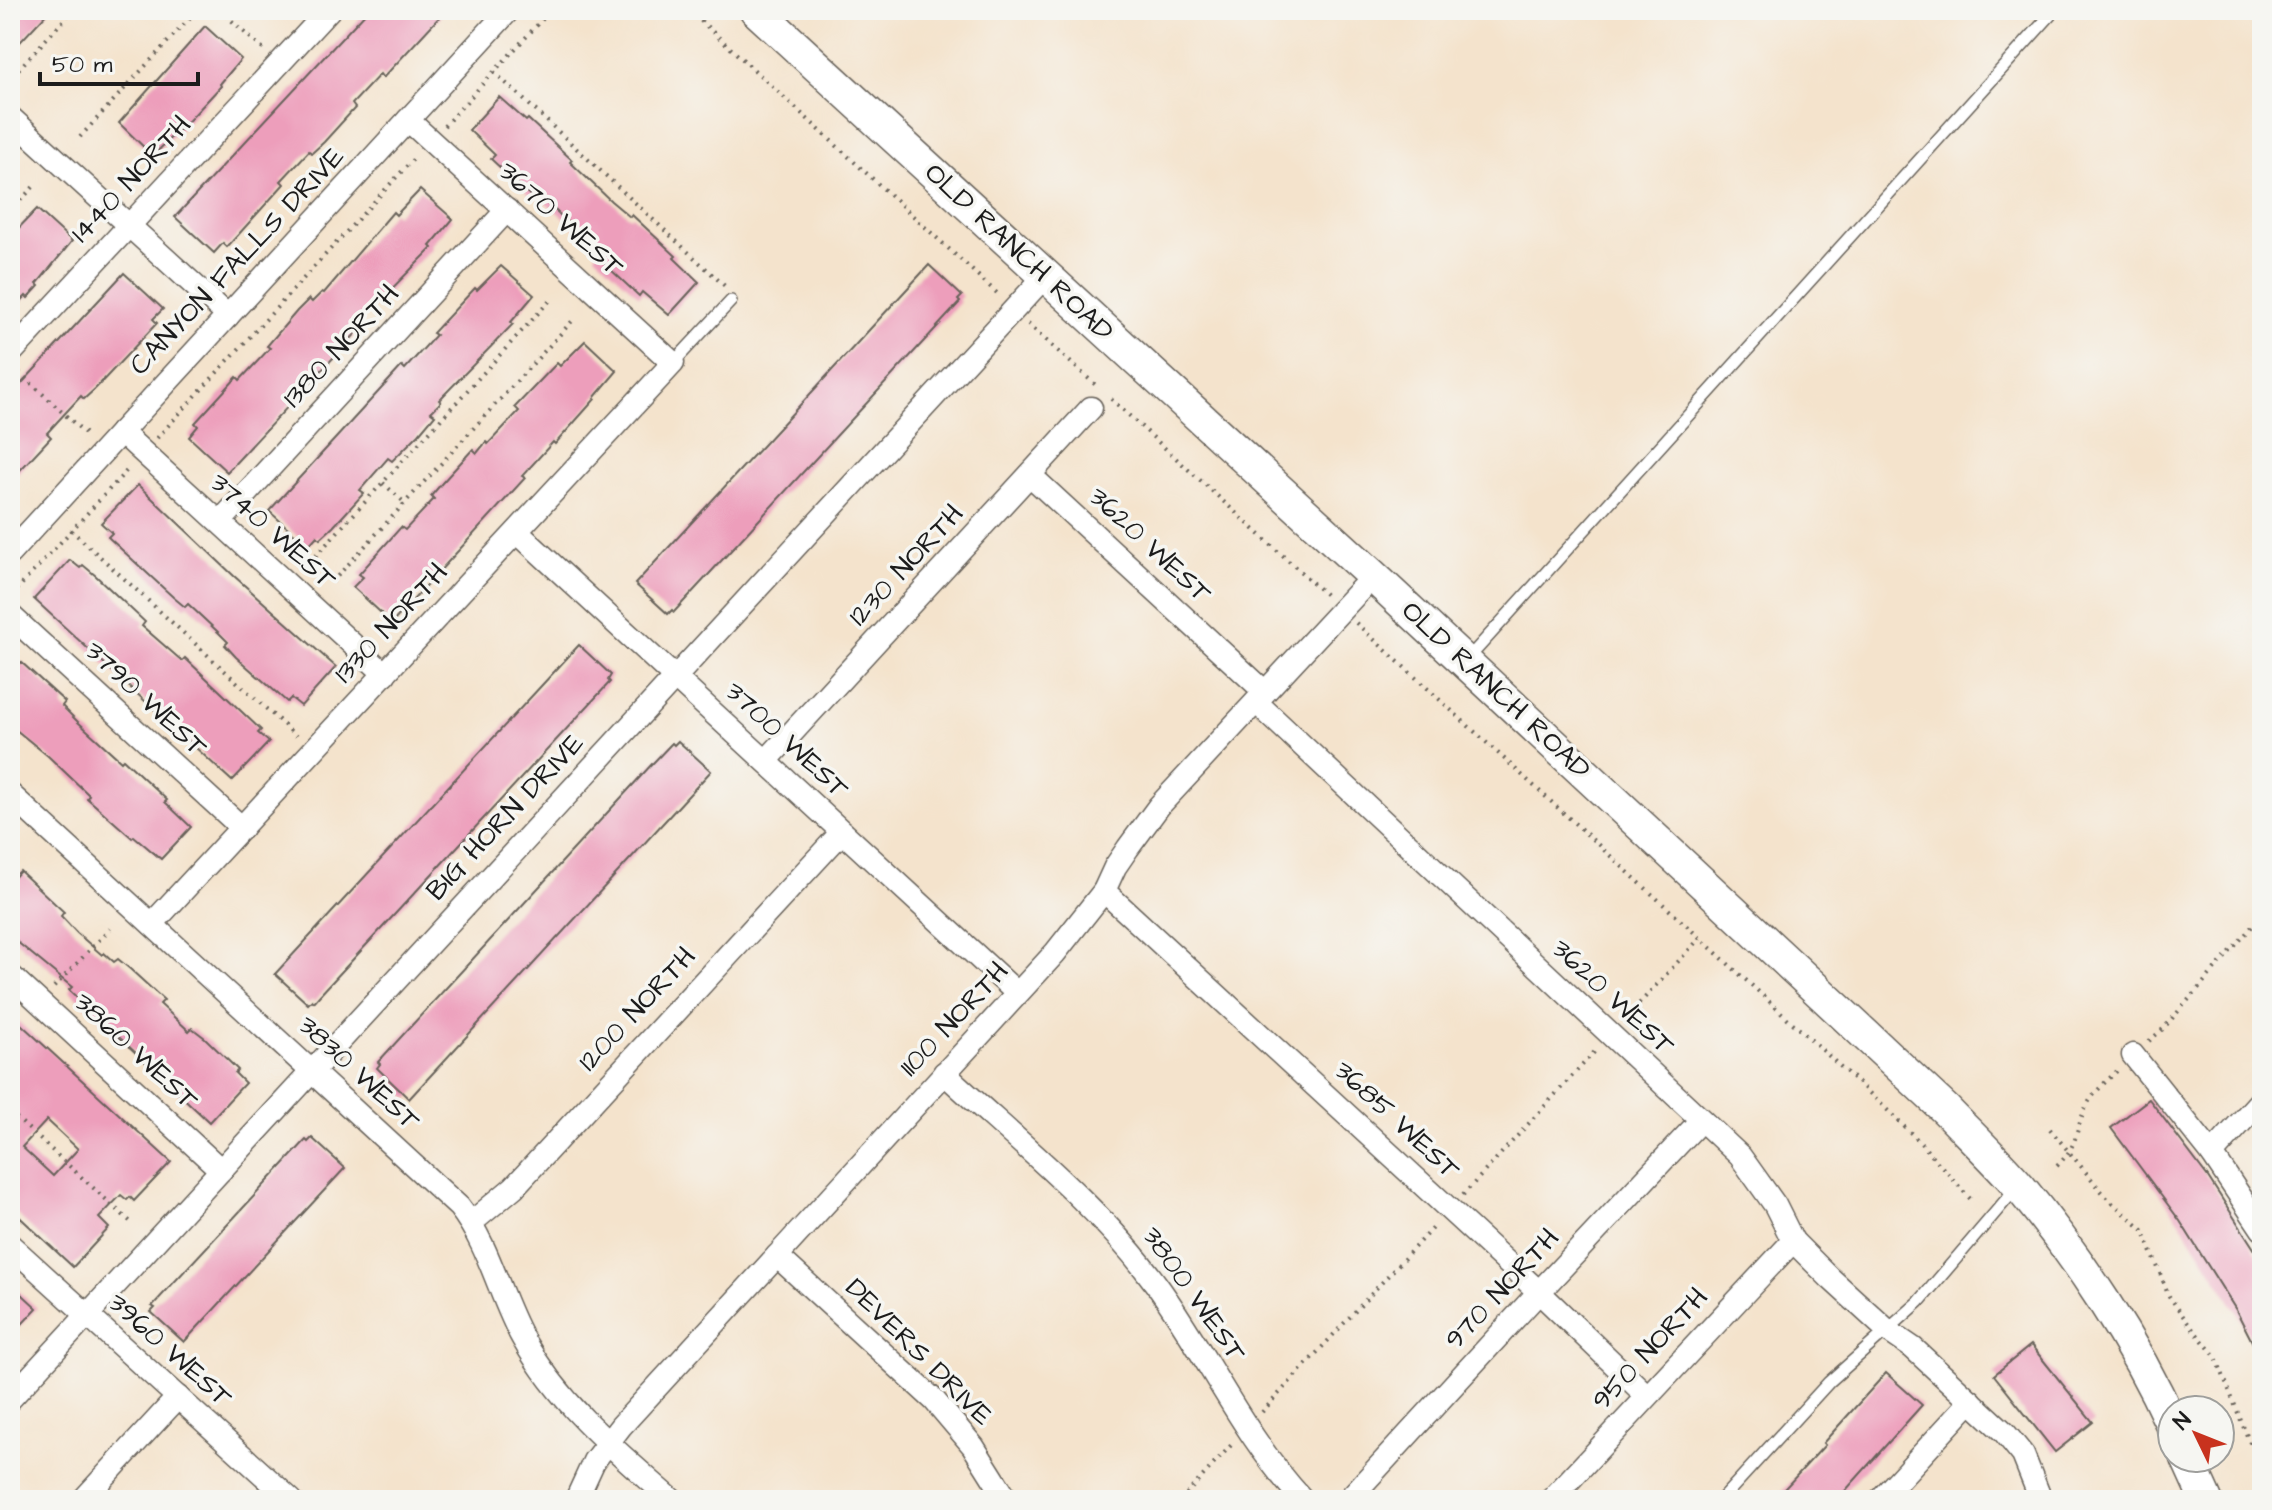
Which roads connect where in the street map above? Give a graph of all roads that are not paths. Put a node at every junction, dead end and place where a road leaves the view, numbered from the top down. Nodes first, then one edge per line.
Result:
1 (329, 10) edge
2 (509, 10) edge
3 (756, 10) edge
4 (2055, 10) edge
5 (10, 117) edge
6 (408, 120) junction
7 (507, 210) junction
8 (129, 226) junction
9 (1045, 276) junction
10 (731, 301) dead end
11 (228, 316) junction
12 (12, 361) edge
13 (673, 363) junction
14 (1100, 399) road end
15 (121, 432) junction
16 (1030, 475) junction
17 (220, 522) junction
18 (517, 532) junction
19 (10, 553) edge
20 (1373, 576) junction
21 (10, 615) edge
22 (1466, 662) junction
23 (385, 674) junction
24 (675, 678) junction
25 (1260, 697) junction
26 (766, 761) junction
27 (10, 794) edge
28 (242, 828) junction
29 (842, 832) junction
30 (1104, 891) junction
31 (152, 924) junction
32 (10, 975) edge
33 (1017, 993) junction
34 (2133, 1055) road end
35 (312, 1071) junction
36 (944, 1073) junction
37 (2262, 1099) edge
38 (1701, 1120) junction
39 (2212, 1154) junction
40 (221, 1170) junction
41 (2018, 1185) junction
42 (471, 1223) junction
43 (2262, 1229) edge
44 (1793, 1241) junction
45 (10, 1245) edge
46 (777, 1256) junction
47 (1539, 1292) junction
48 (87, 1316) junction
49 (1888, 1331) junction
50 (2156, 1394) edge
51 (1647, 1396) junction
52 (178, 1397) junction
53 (10, 1399) edge
54 (1971, 1401) junction
55 (606, 1442) junction
56 (2194, 1474) edge
57 (83, 1500) edge
58 (291, 1500) edge
59 (576, 1500) edge
60 (672, 1500) edge
61 (1007, 1500) edge
62 (1303, 1500) edge
63 (1348, 1500) edge
64 (1551, 1500) edge
65 (1721, 1500) edge
66 (1880, 1500) edge
67 (2041, 1500) edge
68 (2206, 1500) edge

1 - 8 street, 1440 NORTH
2 - 6 street, CANYON FALLS DRIVE
3 - 9 street, OLD RANCH ROAD
4 - 22 lane
5 - 8 street
6 - 7 street, 3670 WEST
6 - 11 street, CANYON FALLS DRIVE
7 - 13 street, 3670 WEST
7 - 17 street, 1380 NORTH
8 - 11 street
8 - 12 street, 1440 NORTH
9 - 20 street, OLD RANCH ROAD
9 - 24 street, BIG HORN DRIVE
10 - 13 lane
11 - 15 street, CANYON FALLS DRIVE
13 - 18 street, 1330 NORTH
14 - 16 street, 1230 NORTH
15 - 17 street, 3740 WEST
15 - 19 street, CANYON FALLS DRIVE
16 - 25 street, 3620 WEST
16 - 26 street, 1230 NORTH
17 - 23 street, 3740 WEST
18 - 23 street, 1330 NORTH
18 - 24 street, 3700 WEST
20 - 22 street, OLD RANCH ROAD
20 - 25 street, 1100 NORTH
21 - 28 street, 3790 WEST
22 - 41 street, OLD RANCH ROAD
23 - 28 street, 1330 NORTH
24 - 26 street, 3700 WEST
24 - 35 street, BIG HORN DRIVE
25 - 30 street, 1100 NORTH
25 - 38 street, 3620 WEST
26 - 29 street, 3700 WEST
27 - 31 street, 3830 WEST
28 - 31 street, 1330 NORTH
29 - 33 street, 3700 WEST
29 - 42 street, 1200 NORTH
30 - 33 street, 1100 NORTH
30 - 47 street, 3685 WEST
31 - 35 street, 3830 WEST
32 - 40 street, 3860 WEST
33 - 36 street, 1100 NORTH
34 - 39 street
35 - 40 street, BIG HORN DRIVE
35 - 42 street, 3830 WEST
36 - 46 street, 1100 NORTH
36 - 62 street, 3800 WEST
37 - 39 street
38 - 44 street, 3620 WEST
38 - 47 street, 970 NORTH
39 - 43 street
40 - 48 street, BIG HORN DRIVE
41 - 49 lane
41 - 50 street, OLD RANCH ROAD
42 - 55 street, 3830 WEST
44 - 49 street, 3620 WEST
44 - 51 street, 950 NORTH
45 - 48 street, 3960 WEST
46 - 55 street, 1100 NORTH
46 - 61 street, DEVERS DRIVE
47 - 51 street, 3685 WEST
47 - 63 street, 970 NORTH
48 - 52 street, 3960 WEST
48 - 53 street, BIG HORN DRIVE
49 - 54 street, 3620 WEST
49 - 65 lane
51 - 64 street, 950 NORTH
52 - 57 street
52 - 58 street, 3960 WEST
54 - 66 street
54 - 67 street, 3620 WEST
55 - 59 street, 1100 NORTH
55 - 60 street, 3830 WEST
56 - 68 street

